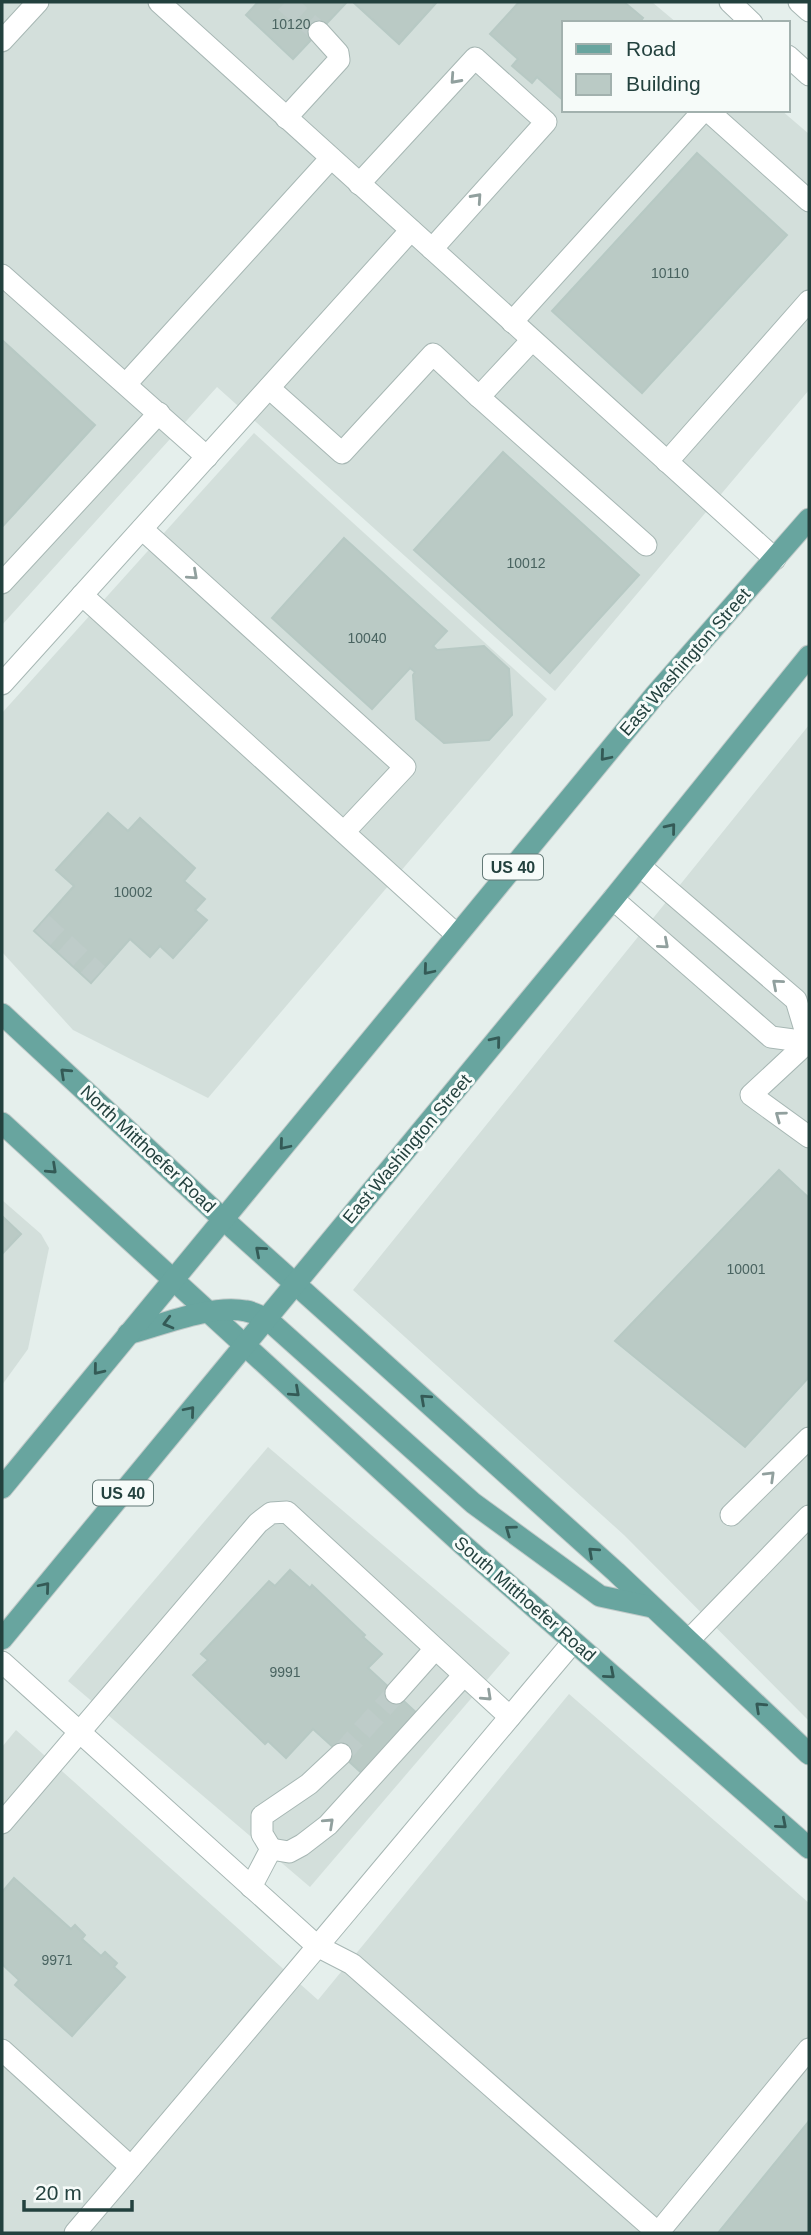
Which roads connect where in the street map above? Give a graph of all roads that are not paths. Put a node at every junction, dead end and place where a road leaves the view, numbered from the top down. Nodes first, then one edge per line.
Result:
1 (38, 2) edge
2 (159, 2) edge
3 (730, 2) edge
4 (799, 2) edge
5 (809, 11) edge
6 (750, 21) edge
7 (319, 32) tunnel mouth
8 (2, 41) edge
9 (790, 58) edge
10 (809, 75) edge
11 (704, 112) edge
12 (708, 112) edge
13 (286, 118) junction
14 (331, 158) junction
15 (359, 184) junction
16 (809, 201) edge
17 (411, 230) junction
18 (432, 249) junction
19 (2, 275) edge
20 (809, 301) edge
21 (512, 322) junction
22 (532, 340) junction
23 (126, 384) junction
24 (269, 388) junction
25 (479, 397) junction
26 (159, 413) junction
27 (207, 457) junction
28 (667, 462) junction
29 (809, 519) edge
30 (142, 529) junction
31 (646, 545) dead end
32 (775, 559) junction
33 (2, 583) edge
34 (82, 595) junction
35 (809, 656) edge
36 (2, 684) edge
37 (344, 832) junction
38 (639, 866) junction
39 (613, 899) junction
40 (457, 935) junction
41 (2, 1014) edge
42 (809, 1042) edge
43 (2, 1123) edge
44 (809, 1137) edge
45 (223, 1219) junction
46 (173, 1280) junction
47 (296, 1283) junction
48 (208, 1313) junction
49 (267, 1319) junction
50 (128, 1334) junction
51 (244, 1346) junction
52 (809, 1438) edge
53 (2, 1488) edge
54 (731, 1515) dead end
55 (809, 1516) edge
56 (654, 1608) junction
57 (2, 1639) edge
58 (689, 1640) junction
59 (573, 1642) junction
60 (435, 1649) junction
61 (2, 1662) edge
62 (464, 1675) junction
63 (396, 1692) tunnel mouth
64 (510, 1717) junction
65 (80, 1733) junction
66 (341, 1754) tunnel mouth
67 (809, 1754) edge
68 (2, 1823) edge
69 (809, 1848) edge
70 (271, 1849) junction
71 (251, 1887) junction
72 (317, 1946) junction
73 (809, 2049) edge
74 (2, 2050) edge
75 (131, 2167) junction
76 (75, 2233) edge
77 (658, 2233) edge

1 - 8 lane
2 - 13 lane
3 - 6 lane
4 - 5 lane
7 - 13 lane
9 - 10 lane
11 - 21 lane
12 - 16 lane
13 - 14 lane
14 - 15 lane
14 - 23 lane
15 - 17 lane
18 -> 15 lane
17 - 18 lane
17 - 24 lane
18 - 21 lane
19 - 23 lane
20 - 28 lane
21 - 22 lane
22 - 25 lane
22 - 28 lane
23 - 26 lane
24 - 25 lane
24 - 27 lane
25 - 31 lane
26 - 27 lane
26 - 33 lane
27 - 30 lane
28 - 32 lane
29 - 32 main road, East Washington Street / US 40
30 - 34 lane
30 -> 37 lane
32 -> 40 main road, East Washington Street / US 40
34 - 36 lane
34 - 37 lane
38 -> 35 main road, East Washington Street / US 40
37 - 40 lane
38 - 39 main road, East Washington Street / US 40
42 -> 38 lane
39 -> 42 lane
47 -> 39 main road, East Washington Street / US 40
40 -> 45 main road, East Washington Street / US 40
45 -> 41 main road, North Mitthoefer Road
44 -> 42 lane
43 -> 46 main road
45 - 46 main road, East Washington Street / US 40
47 -> 45 main road, North Mitthoefer Road
46 - 48 main road
46 - 50 main road, East Washington Street / US 40
47 - 49 main road, East Washington Street / US 40
56 -> 47 main road
48 - 49 main road
48 -> 50 main road
48 - 51 main road
49 - 51 main road, East Washington Street / US 40
56 -> 49 main road
50 -> 53 main road, East Washington Street / US 40
57 -> 51 main road, East Washington Street / US 40
51 -> 59 main road, South Mitthoefer Road
54 -> 52 lane
55 - 58 lane
56 - 58 main road
67 -> 58 main road
59 - 64 lane
59 -> 69 main road, South Mitthoefer Road
60 - 62 lane
60 - 63 lane
60 - 65 lane
61 - 65 lane
62 -> 64 lane
70 -> 62 lane
64 - 72 lane
65 - 68 lane
65 - 71 lane
66 - 70 lane
70 - 71 lane
71 - 72 lane
72 - 75 lane
72 - 77 lane
73 - 77 lane
74 - 75 lane
75 - 76 lane

